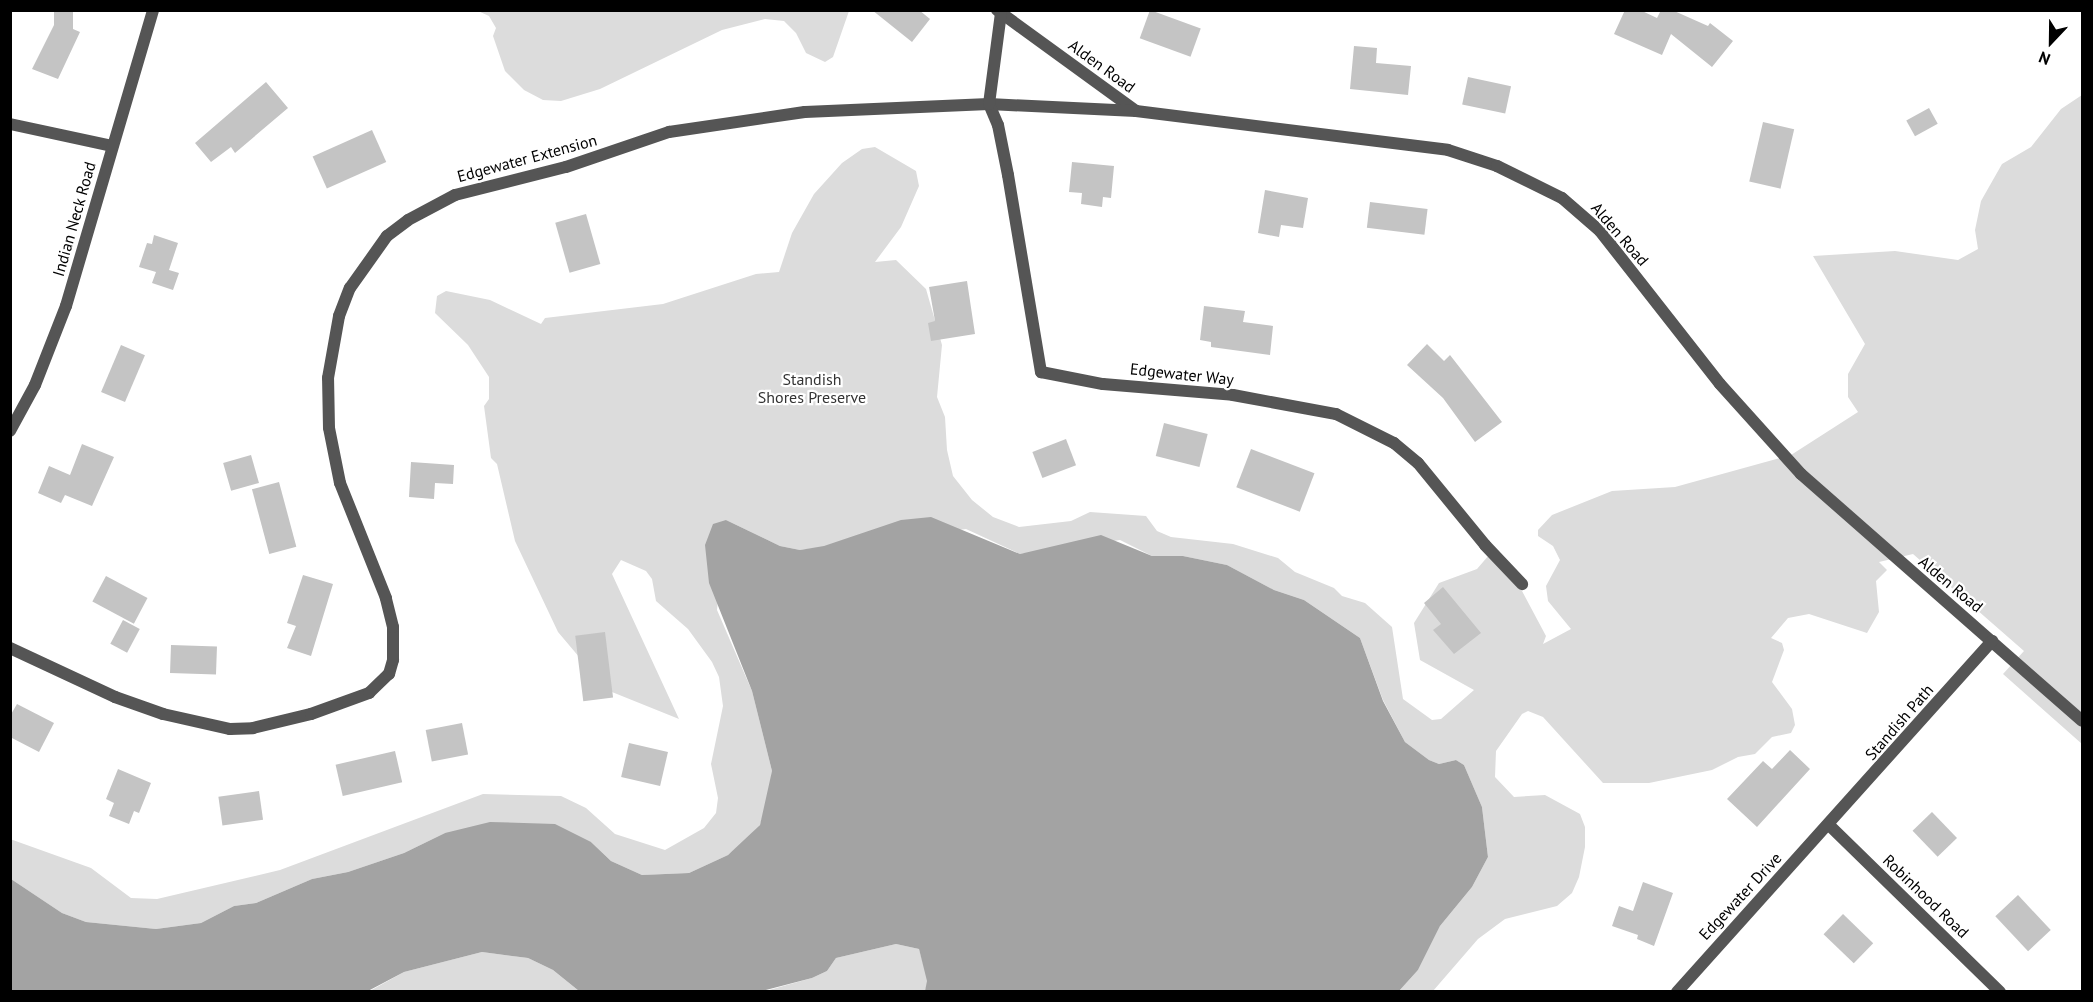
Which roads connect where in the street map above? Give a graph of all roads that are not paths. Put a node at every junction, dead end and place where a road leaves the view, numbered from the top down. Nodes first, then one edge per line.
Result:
1 (153, 10) edge
2 (999, 12) edge
3 (989, 104) junction
4 (1136, 111) junction
5 (10, 124) edge
6 (112, 146) junction
7 (10, 431) edge
8 (1522, 585) dead end
9 (1992, 640) junction
10 (10, 648) edge
11 (2082, 721) edge
12 (1829, 825) junction
13 (1677, 992) edge
14 (2000, 992) edge

1 - 6 street, Indian Neck Road
2 - 3 street
2 - 4 street, Alden Road
3 - 4 street, Edgewater Extension
3 - 8 street, Edgewater Way
3 - 10 street, Edgewater Extension
4 - 9 street, Alden Road
5 - 6 street
6 - 7 street, Indian Neck Road
9 - 11 street, Alden Road
9 - 12 street, Standish Path
12 - 13 street, Edgewater Drive
12 - 14 street, Robinhood Road

